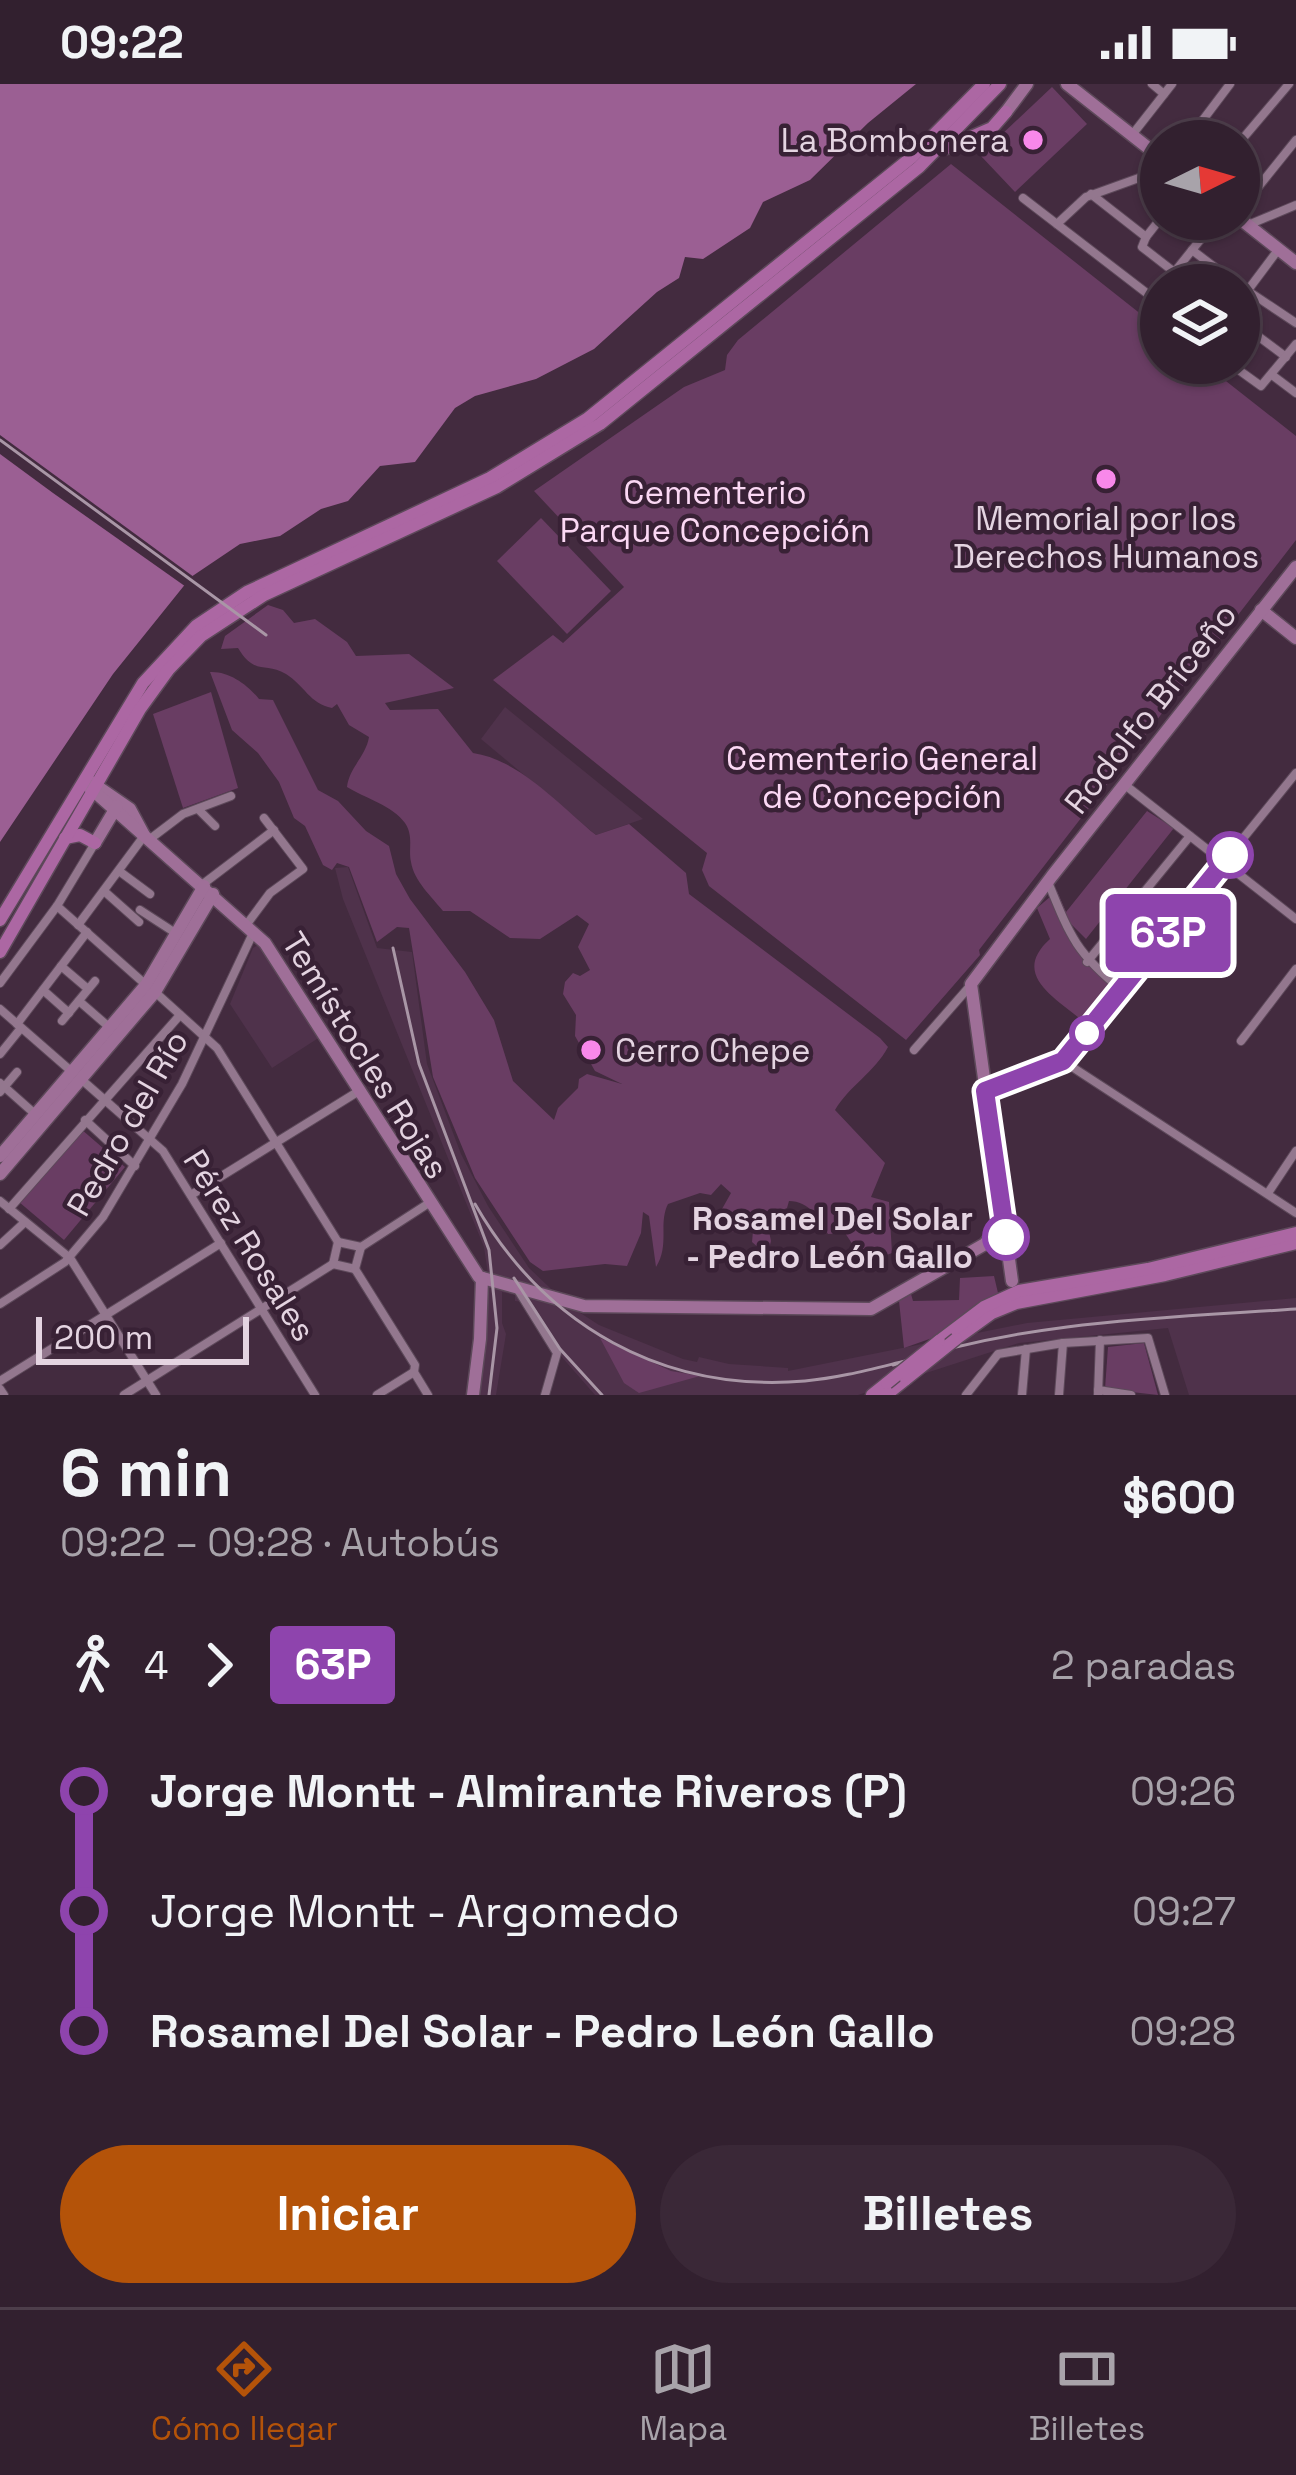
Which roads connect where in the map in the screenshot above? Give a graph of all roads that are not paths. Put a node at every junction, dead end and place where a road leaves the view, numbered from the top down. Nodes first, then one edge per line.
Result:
1 (1027, 84) edge
2 (1066, 84) edge
3 (1152, 84) edge
4 (1172, 84) edge
5 (1230, 84) edge
6 (1289, 84) edge
7 (992, 88) edge
8 (1164, 94) junction
9 (1006, 112) junction
10 (1203, 120) edge
11 (1258, 120) edge
12 (1132, 135) junction
13 (1296, 140) edge
14 (1140, 141) edge
15 (934, 153) junction
16 (1140, 177) edge
17 (1260, 192) edge
18 (1091, 194) junction
19 (1023, 198) dead end
20 (1296, 206) edge
21 (1260, 214) edge
22 (1057, 224) junction
23 (1140, 232) edge
24 (1260, 232) edge
25 (1145, 240) edge
26 (1200, 240) edge
27 (1192, 250) junction
28 (1289, 254) edge
29 (1163, 264) edge
30 (1181, 264) edge
31 (1211, 264) edge
32 (1260, 274) edge
33 (1140, 288) edge
34 (1260, 299) edge
35 (1296, 323) edge
36 (1260, 338) edge
37 (1296, 344) edge
38 (1286, 357) junction
39 (1272, 375) junction
40 (1258, 384) edge
41 (1296, 393) edge
42 (1296, 567) edge
43 (1261, 610) junction
44 (1296, 638) edge
45 (1296, 773) edge
46 (83, 778) junction
47 (1125, 785) junction
48 (95, 787) junction
49 (231, 796) dead end
50 (117, 805) junction
51 (198, 808) junction
52 (264, 818) dead end
53 (215, 826) dead end
54 (274, 830) junction
55 (1190, 836) junction
56 (65, 838) junction
57 (146, 838) junction
58 (95, 843) junction
59 (1224, 862) junction
60 (119, 871) junction
61 (1048, 881) junction
62 (206, 889) junction
63 (104, 891) junction
64 (1136, 904) junction
65 (57, 906) junction
66 (138, 917) junction
67 (1296, 919) edge
68 (0, 920) edge
69 (78, 925) junction
70 (250, 928) junction
71 (87, 932) junction
72 (1168, 932) junction
73 (177, 934) junction
74 (0, 952) edge
75 (1087, 962) junction
76 (61, 966) junction
77 (1296, 969) edge
78 (0, 983) edge
79 (970, 986) junction
80 (151, 989) junction
81 (43, 990) junction
82 (1122, 991) junction
83 (79, 1001) junction
84 (0, 1010) edge
85 (180, 1015) junction
86 (19, 1026) junction
87 (111, 1028) junction
88 (206, 1036) junction
89 (1241, 1041) dead end
90 (914, 1051) dead end
91 (0, 1054) edge
92 (1063, 1061) junction
93 (17, 1072) dead end
94 (77, 1076) junction
95 (2, 1087) edge
96 (359, 1091) junction
97 (985, 1091) junction
98 (103, 1098) junction
99 (36, 1115) junction
100 (85, 1120) junction
101 (152, 1140) junction
102 (276, 1142) junction
103 (1296, 1151) edge
104 (0, 1156) edge
105 (135, 1166) junction
106 (0, 1174) edge
107 (1268, 1193) junction
108 (191, 1196) junction
109 (0, 1201) edge
110 (429, 1203) junction
111 (9, 1209) junction
112 (1296, 1213) edge
113 (1003, 1219) junction
114 (26, 1221) junction
115 (1295, 1239) edge
116 (338, 1242) junction
117 (221, 1244) junction
118 (985, 1244) junction
119 (0, 1245) edge
120 (361, 1247) junction
121 (1008, 1250) junction
122 (70, 1258) junction
123 (333, 1264) junction
124 (356, 1269) junction
125 (477, 1274) junction
126 (1012, 1281) junction
127 (517, 1289) junction
128 (1025, 1290) junction
129 (1008, 1296) junction
130 (0, 1304) edge
131 (261, 1309) junction
132 (106, 1315) junction
133 (1100, 1340) junction
134 (1063, 1343) junction
135 (1026, 1349) junction
136 (414, 1372) junction
137 (147, 1380) junction
138 (1, 1388) edge
139 (886, 1389) edge
140 (974, 1392) edge
141 (1098, 1393) edge
142 (124, 1395) edge
143 (156, 1395) edge
144 (315, 1395) edge
145 (377, 1395) edge
146 (428, 1395) edge
147 (473, 1395) edge
148 (545, 1395) edge
149 (872, 1395) edge
150 (1022, 1395) edge
151 (1059, 1395) edge
152 (1131, 1395) edge
153 (1166, 1395) edge

1 - 9 street
2 - 12 street
3 - 8 street
4 - 8 street
5 - 10 street
6 - 11 street
7 - 9 main road
7 - 15 main road
7 - 46 main road
8 - 12 street
9 - 15 main road
12 - 14 street
13 - 17 street
15 - 48 main road
16 - 18 street
18 - 22 street
18 - 23 street
19 - 22 street
20 - 21 street
22 - 33 street
24 - 28 street
25 - 29 street
26 - 27 street
27 - 30 street
27 - 31 street
28 - 32 street
34 - 35 street
36 - 38 street
37 - 38 street
38 - 39 street
39 - 40 street
39 - 41 street
42 - 43 street, Rodolfo Briceño
43 - 44 street
43 - 47 street, Rodolfo Briceño
45 - 59 street
46 - 48 street, Temístocles Rojas
46 - 68 main road
47 - 55 street
47 - 61 street, Rodolfo Briceño
48 - 50 street, Temístocles Rojas
48 - 56 main road
49 - 51 street
50 - 57 street, Temístocles Rojas
50 - 58 street
51 - 53 street
51 - 57 street
52 - 54 street
54 - 62 street
54 - 70 street, Pedro del Río
55 - 59 street
55 - 64 street
56 - 58 main road
56 - 74 main road
57 - 60 street
57 - 62 street, Temístocles Rojas
58 - 65 street
59 - 67 street
59 - 72 street
60 - 63 street
60 - 66 street
61 - 75 street
61 - 79 street, Rodolfo Briceño
62 - 70 street, Temístocles Rojas
62 - 73 street
62 - 80 street
63 - 66 street
63 - 69 street
64 - 72 street
64 - 75 street
65 - 69 street
65 - 78 street
66 - 73 street
69 - 71 street
70 - 88 street, Pedro del Río
70 - 96 street, Temístocles Rojas
71 - 76 street
71 - 80 street
72 - 82 street
73 - 80 street
75 - 82 street
76 - 81 street
76 - 83 street
77 - 89 street
79 - 90 street, Rodolfo Briceño
79 - 97 street
80 - 85 street
80 - 87 street
80 - 94 street
81 - 83 street
81 - 86 street
82 - 92 street
83 - 87 street
84 - 86 street, Pérez Rosales
85 - 88 street
85 - 98 street
86 - 91 street
86 - 94 street, Pérez Rosales
87 - 94 street
88 - 101 street, Pedro del Río
88 - 102 street
92 - 97 street
92 - 107 street
93 - 95 street
94 - 98 street, Pérez Rosales
94 - 99 street
94 - 106 street
95 - 99 street
96 - 102 street
96 - 110 street, Temístocles Rojas
97 - 113 street
98 - 100 street
98 - 101 street, Pérez Rosales
99 - 104 street
100 - 105 street
100 - 111 street
101 - 105 street, Pedro del Río
101 - 108 street, Pérez Rosales
102 - 108 street
102 - 116 street
103 - 107 street
105 - 122 street, Pedro del Río
107 - 112 street
108 - 117 street, Pérez Rosales
109 - 111 street
110 - 120 street
110 - 125 street, Temístocles Rojas
111 - 114 street
113 - 118 street
113 - 121 street
114 - 119 street
114 - 122 street
115 - 128 main road
115 - 139 main road, bridge
116 - 120 street
116 - 123 street
117 - 131 street, Pérez Rosales
117 - 132 street
118 - 121 street
118 - 127 street
120 - 124 street
121 - 126 street
122 - 130 street, Pedro del Río
122 - 132 street
123 - 124 street
123 - 131 street
124 - 136 street
125 - 127 street
125 - 147 street
126 - 128 main road
126 - 129 main road
127 - 148 street
128 - 129 main road
129 - 139 main road, bridge
131 - 137 street
131 - 144 street, Pérez Rosales
132 - 137 street
132 - 138 street
133 - 134 street
133 - 141 street
133 - 153 street
134 - 135 street
134 - 151 street
135 - 140 street
135 - 150 street
136 - 145 street
136 - 146 street
137 - 142 street
137 - 143 street
139 - 149 main road
141 - 152 street

